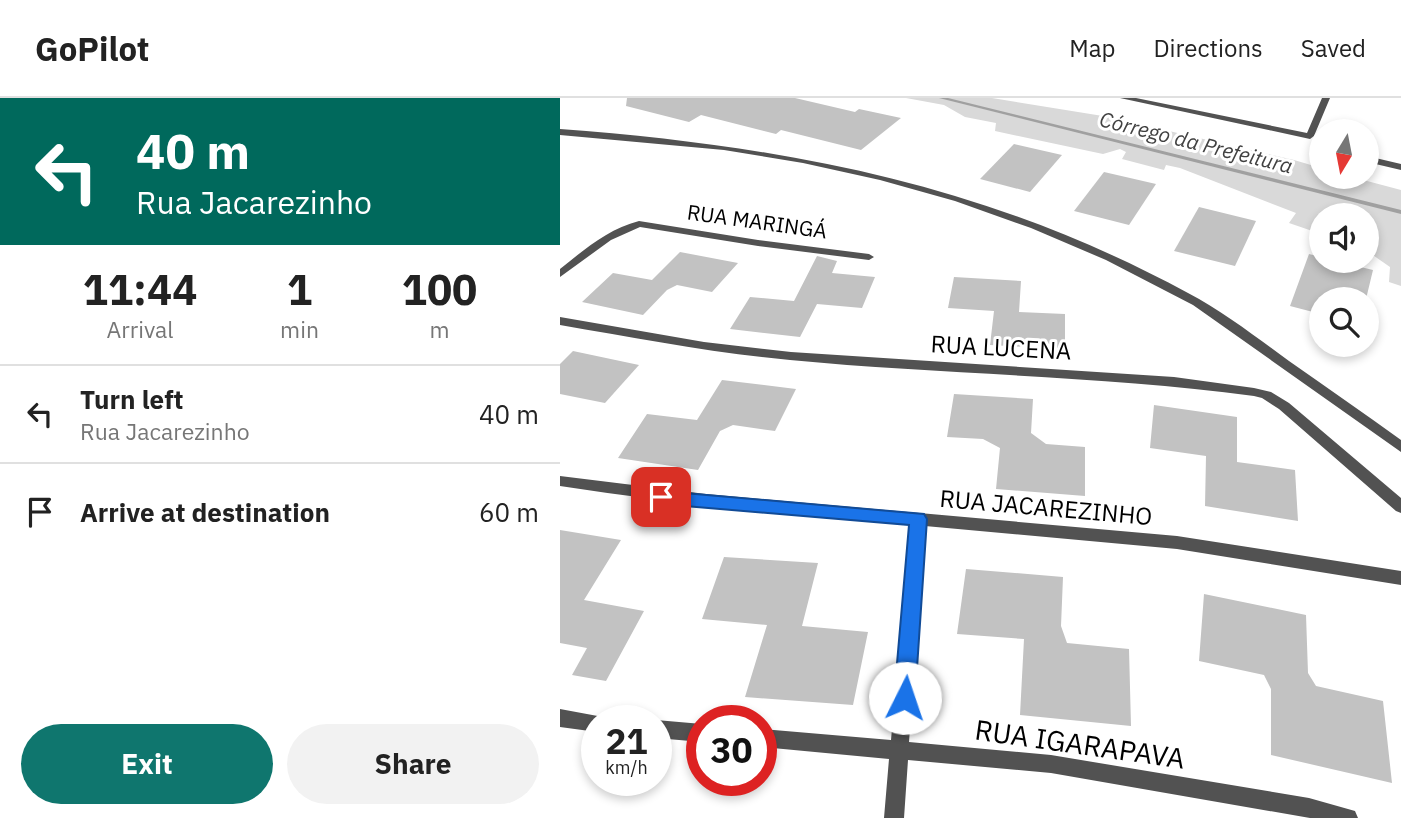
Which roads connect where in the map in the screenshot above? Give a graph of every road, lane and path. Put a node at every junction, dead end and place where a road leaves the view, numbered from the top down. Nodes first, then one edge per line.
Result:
1 (1124, 98) edge
2 (1326, 98) edge
3 (1317, 119) edge
4 (560, 132) edge
5 (1309, 136) edge
6 (1379, 162) edge
7 (1401, 167) edge
8 (869, 257) dead end
9 (560, 274) edge
10 (560, 321) edge
11 (1401, 447) edge
12 (560, 481) edge
13 (1401, 507) edge
14 (918, 519) junction
15 (1401, 578) edge
16 (560, 718) edge
17 (581, 721) edge
18 (777, 739) edge
19 (901, 750) junction
20 (894, 818) edge
21 (1348, 818) edge

1 - 5 street
2 - 3 street
4 - 11 street
6 - 7 street
8 - 9 street, RUA MARINGÁ
10 - 13 street, RUA LUCENA
12 - 14 street, RUA JACAREZINHO
14 - 15 street, RUA JACAREZINHO
14 - 19 street
16 - 17 street
18 - 19 street, RUA IGARAPAVA
19 - 20 street
19 - 21 street, RUA IGARAPAVA

